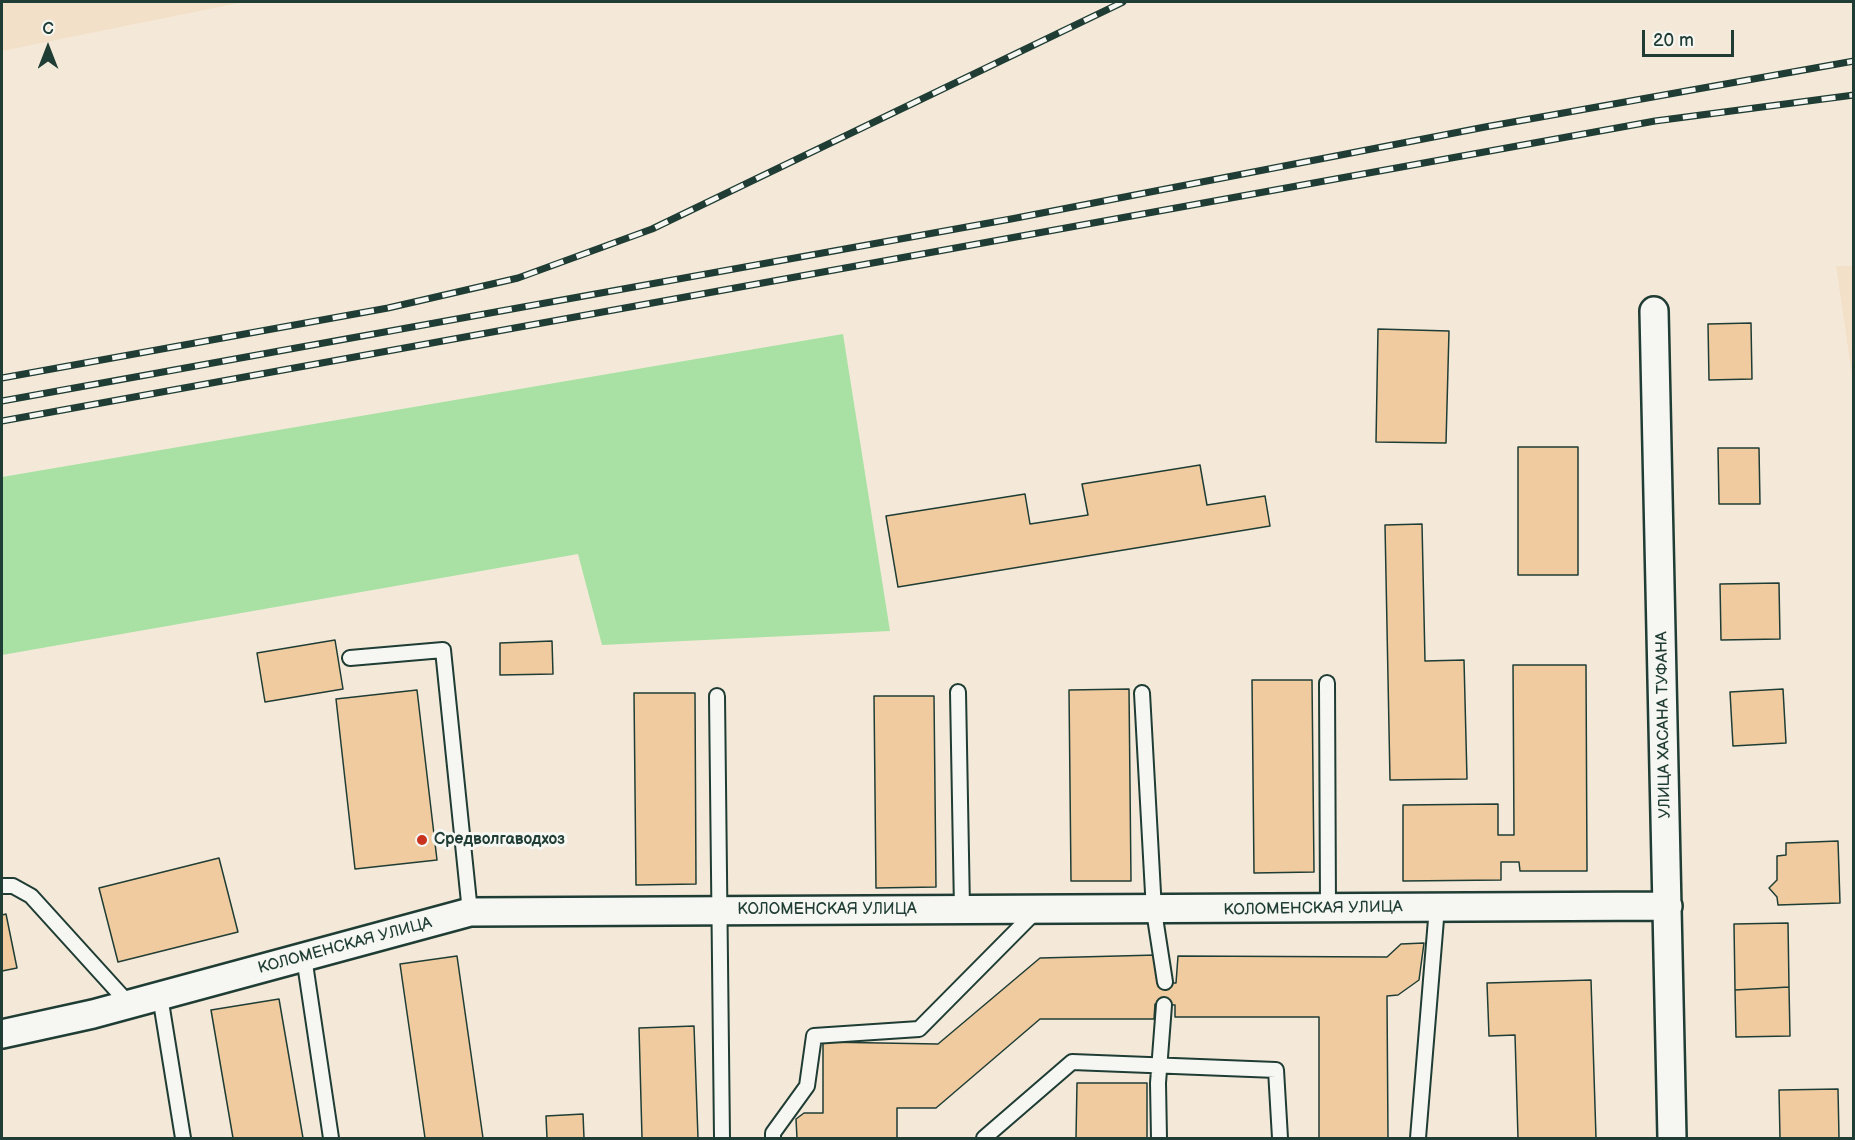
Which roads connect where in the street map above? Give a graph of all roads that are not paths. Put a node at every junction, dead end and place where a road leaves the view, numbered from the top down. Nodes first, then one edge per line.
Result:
1 (1654, 311) dead end
2 (350, 658) dead end
3 (1327, 682) dead end
4 (958, 692) dead end
5 (1142, 693) dead end
6 (717, 696) dead end
7 (2, 886) edge
8 (1668, 906) junction
9 (1437, 907) junction
10 (1328, 908) junction
11 (962, 909) junction
12 (1038, 909) junction
13 (720, 910) junction
14 (1154, 910) junction
15 (470, 912) junction
16 (304, 957) junction
17 (1165, 982) dead end
18 (160, 996) junction
19 (129, 1004) junction
20 (1164, 1005) dead end
21 (2, 1034) edge
22 (1159, 1065) junction
23 (183, 1138) edge
24 (331, 1138) edge
25 (722, 1138) edge
26 (773, 1138) edge
27 (984, 1138) edge
28 (1159, 1138) edge
29 (1280, 1138) edge
30 (1418, 1138) edge
31 (1672, 1138) edge

1 - 8 street, УЛИЦА ХАСАНА ТУФАНА
2 - 15 lane
3 - 10 lane
4 - 11 lane
5 - 14 lane
6 - 13 lane
7 - 19 lane
8 - 9 street, КОЛОМЕНСКАЯ УЛИЦА
8 - 31 street, УЛИЦА ХАСАНА ТУФАНА
9 - 10 street, КОЛОМЕНСКАЯ УЛИЦА
9 - 30 lane
10 - 14 street, КОЛОМЕНСКАЯ УЛИЦА
11 - 12 street, КОЛОМЕНСКАЯ УЛИЦА
11 - 13 street, КОЛОМЕНСКАЯ УЛИЦА
12 - 14 street, КОЛОМЕНСКАЯ УЛИЦА
12 - 26 lane
13 - 15 street, КОЛОМЕНСКАЯ УЛИЦА
13 - 25 lane
14 - 17 lane
15 - 16 street, КОЛОМЕНСКАЯ УЛИЦА
16 - 18 street, КОЛОМЕНСКАЯ УЛИЦА
16 - 24 lane
18 - 19 street, КОЛОМЕНСКАЯ УЛИЦА
18 - 23 lane
19 - 21 street, КОЛОМЕНСКАЯ УЛИЦА
20 - 22 lane
22 - 27 lane
22 - 28 lane
22 - 29 lane

